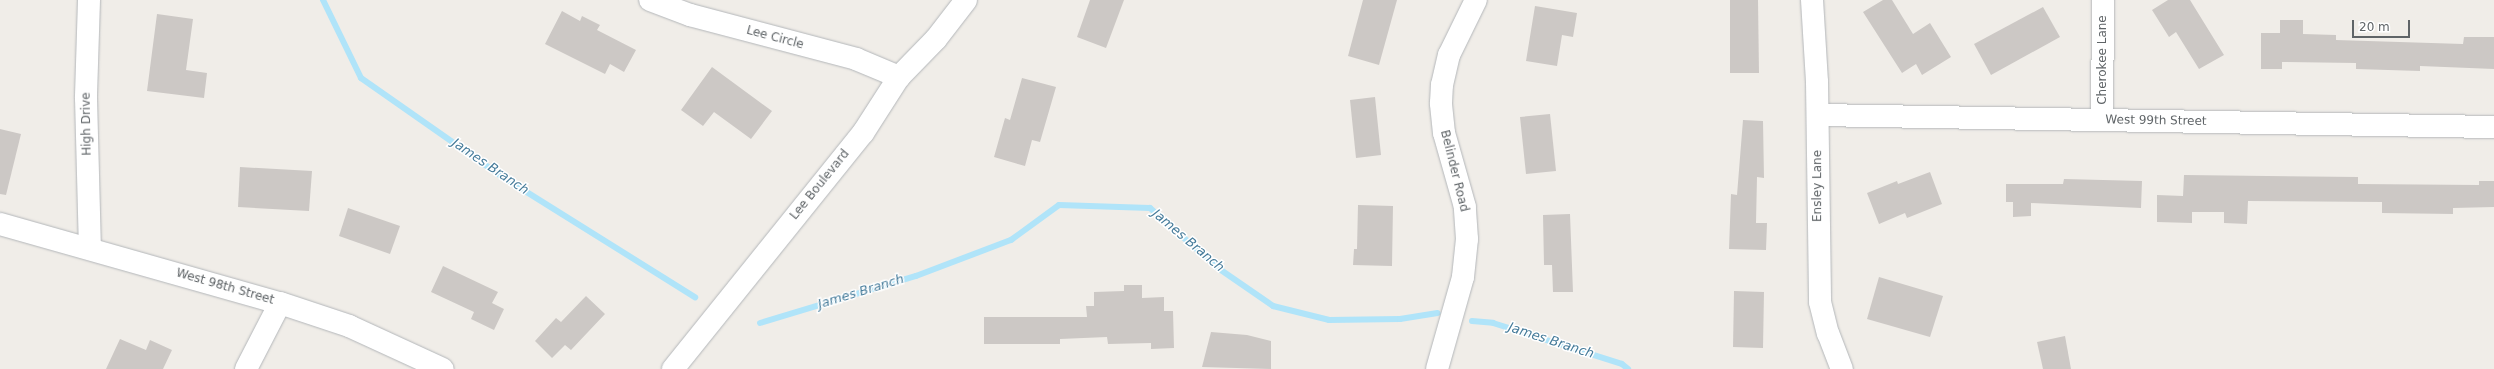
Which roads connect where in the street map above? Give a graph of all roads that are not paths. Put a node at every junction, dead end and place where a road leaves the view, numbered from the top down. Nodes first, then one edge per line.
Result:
1 (90, 0) edge
2 (650, 0) edge
3 (966, 0) edge
4 (1476, 0) edge
5 (1812, 0) edge
6 (2103, 0) edge
7 (899, 77) junction
8 (1818, 115) junction
9 (2102, 120) junction
10 (2494, 127) edge
11 (0, 224) edge
12 (90, 249) junction
13 (280, 303) junction
14 (246, 369) edge
15 (443, 369) edge
16 (673, 369) edge
17 (1437, 369) edge
18 (1842, 369) edge

1 - 12 street, High Drive
2 - 7 street, Lee Circle
3 - 7 street, Lee Boulevard
4 - 17 street, Belinder Road
5 - 8 street, Ensley Lane
6 - 9 street, Cherokee Lane
7 - 16 street, Lee Boulevard
8 - 9 street, West 99th Street
8 - 18 street, Ensley Lane
9 - 10 street, West 99th Street
11 - 12 street, West 98th Street
12 - 13 street, West 98th Street
13 - 14 street
13 - 15 street, West 98th Street

